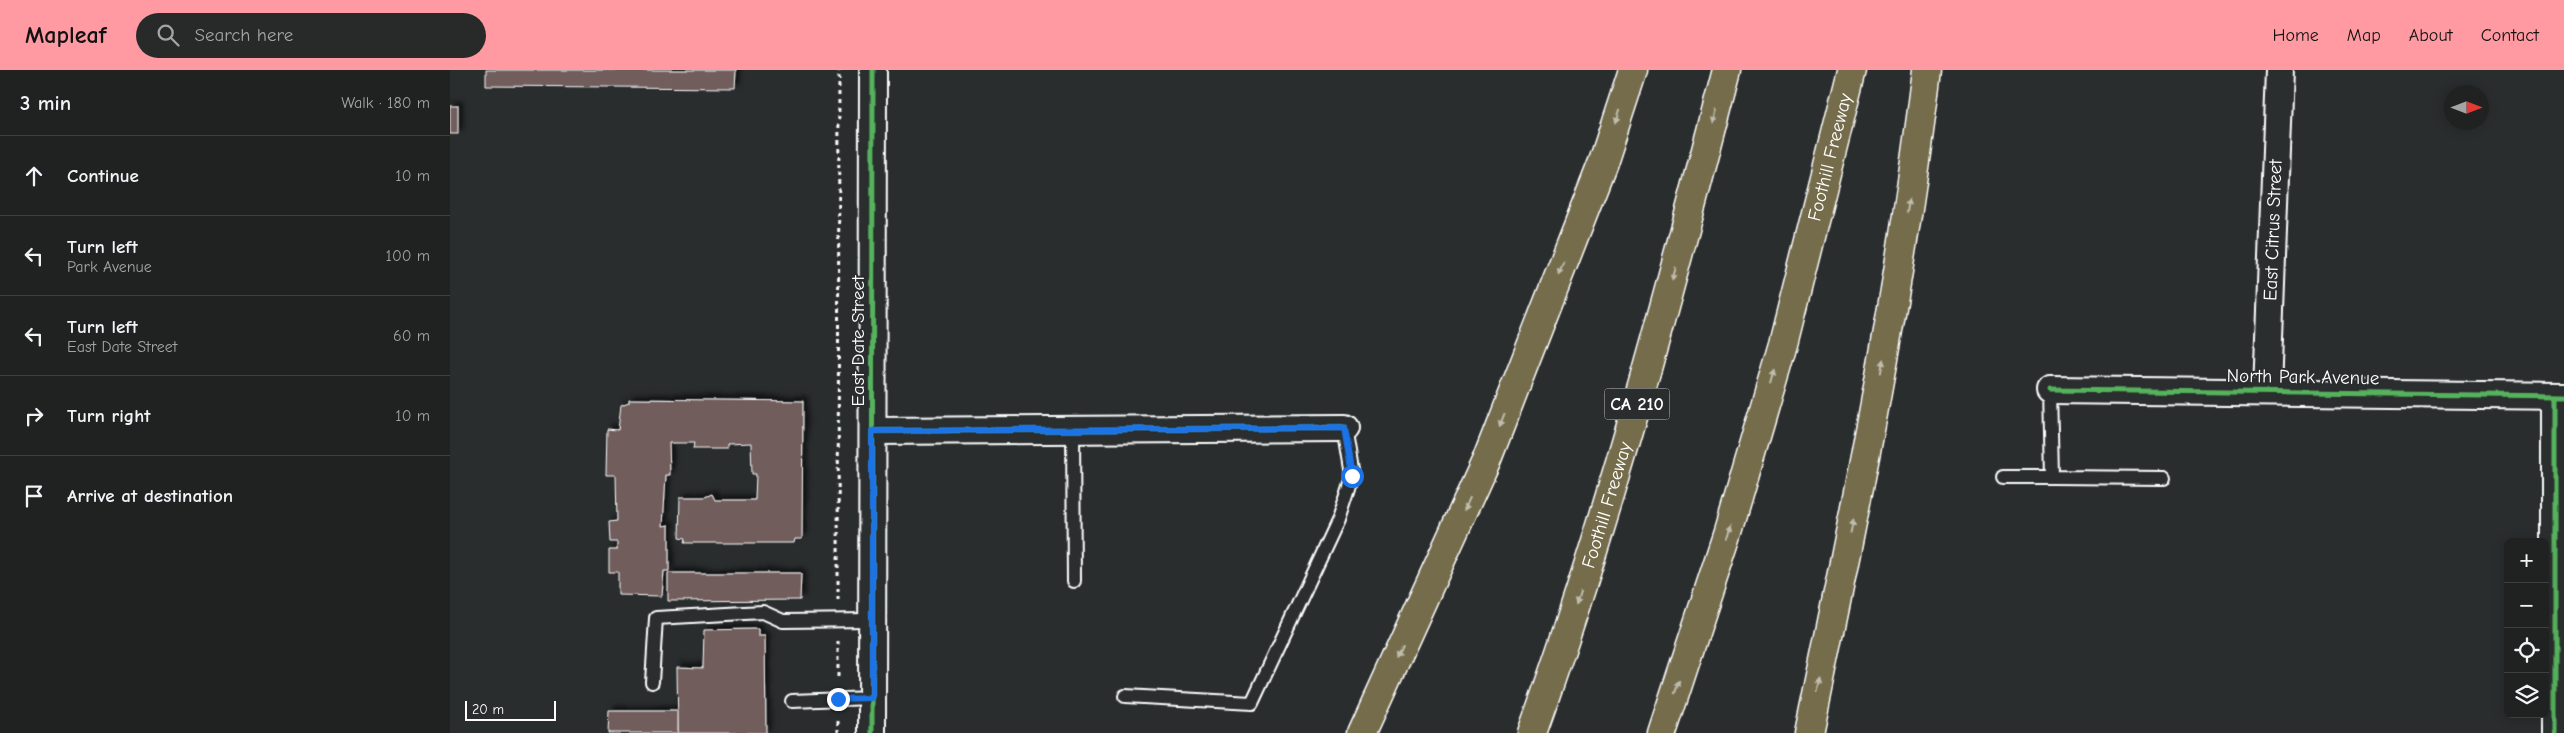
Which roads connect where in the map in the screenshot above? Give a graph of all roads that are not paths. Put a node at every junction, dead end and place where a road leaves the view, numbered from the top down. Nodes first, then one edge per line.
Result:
1 (873, 70) edge
2 (1633, 70) edge
3 (1727, 70) edge
4 (1852, 70) edge
5 (1927, 70) edge
6 (2279, 70) edge
7 (2050, 390) joint
8 (2267, 391) junction
9 (2559, 396) edge
10 (1344, 428) joint
11 (1073, 430) junction
12 (872, 431) junction
13 (2004, 477) dead end
14 (2052, 477) junction
15 (2164, 478) dead end
16 (1074, 581) dead end
17 (872, 620) junction
18 (652, 682) dead end
19 (1125, 696) dead end
20 (872, 698) junction
21 (792, 701) dead end
22 (872, 733) edge
23 (1362, 733) edge
24 (1532, 733) edge
25 (1662, 733) edge
26 (1809, 733) edge
27 (2555, 733) edge

1 - 12 street, East Date Street
2 -> 23 highway
3 -> 24 highway, Foothill Freeway / CA 210
25 -> 4 highway, Foothill Freeway
26 -> 5 highway
6 - 8 street, East Citrus Street
7 - 8 street, North Park Avenue
7 - 14 lane
8 - 9 street, North Park Avenue
9 - 27 street
10 - 11 street
10 - 19 lane
11 - 12 street
11 - 16 lane
12 - 17 street, East Date Street
13 - 14 lane
14 - 15 lane
17 - 18 lane
17 - 20 street, East Date Street
20 - 21 lane
20 - 22 street, East Date Street

